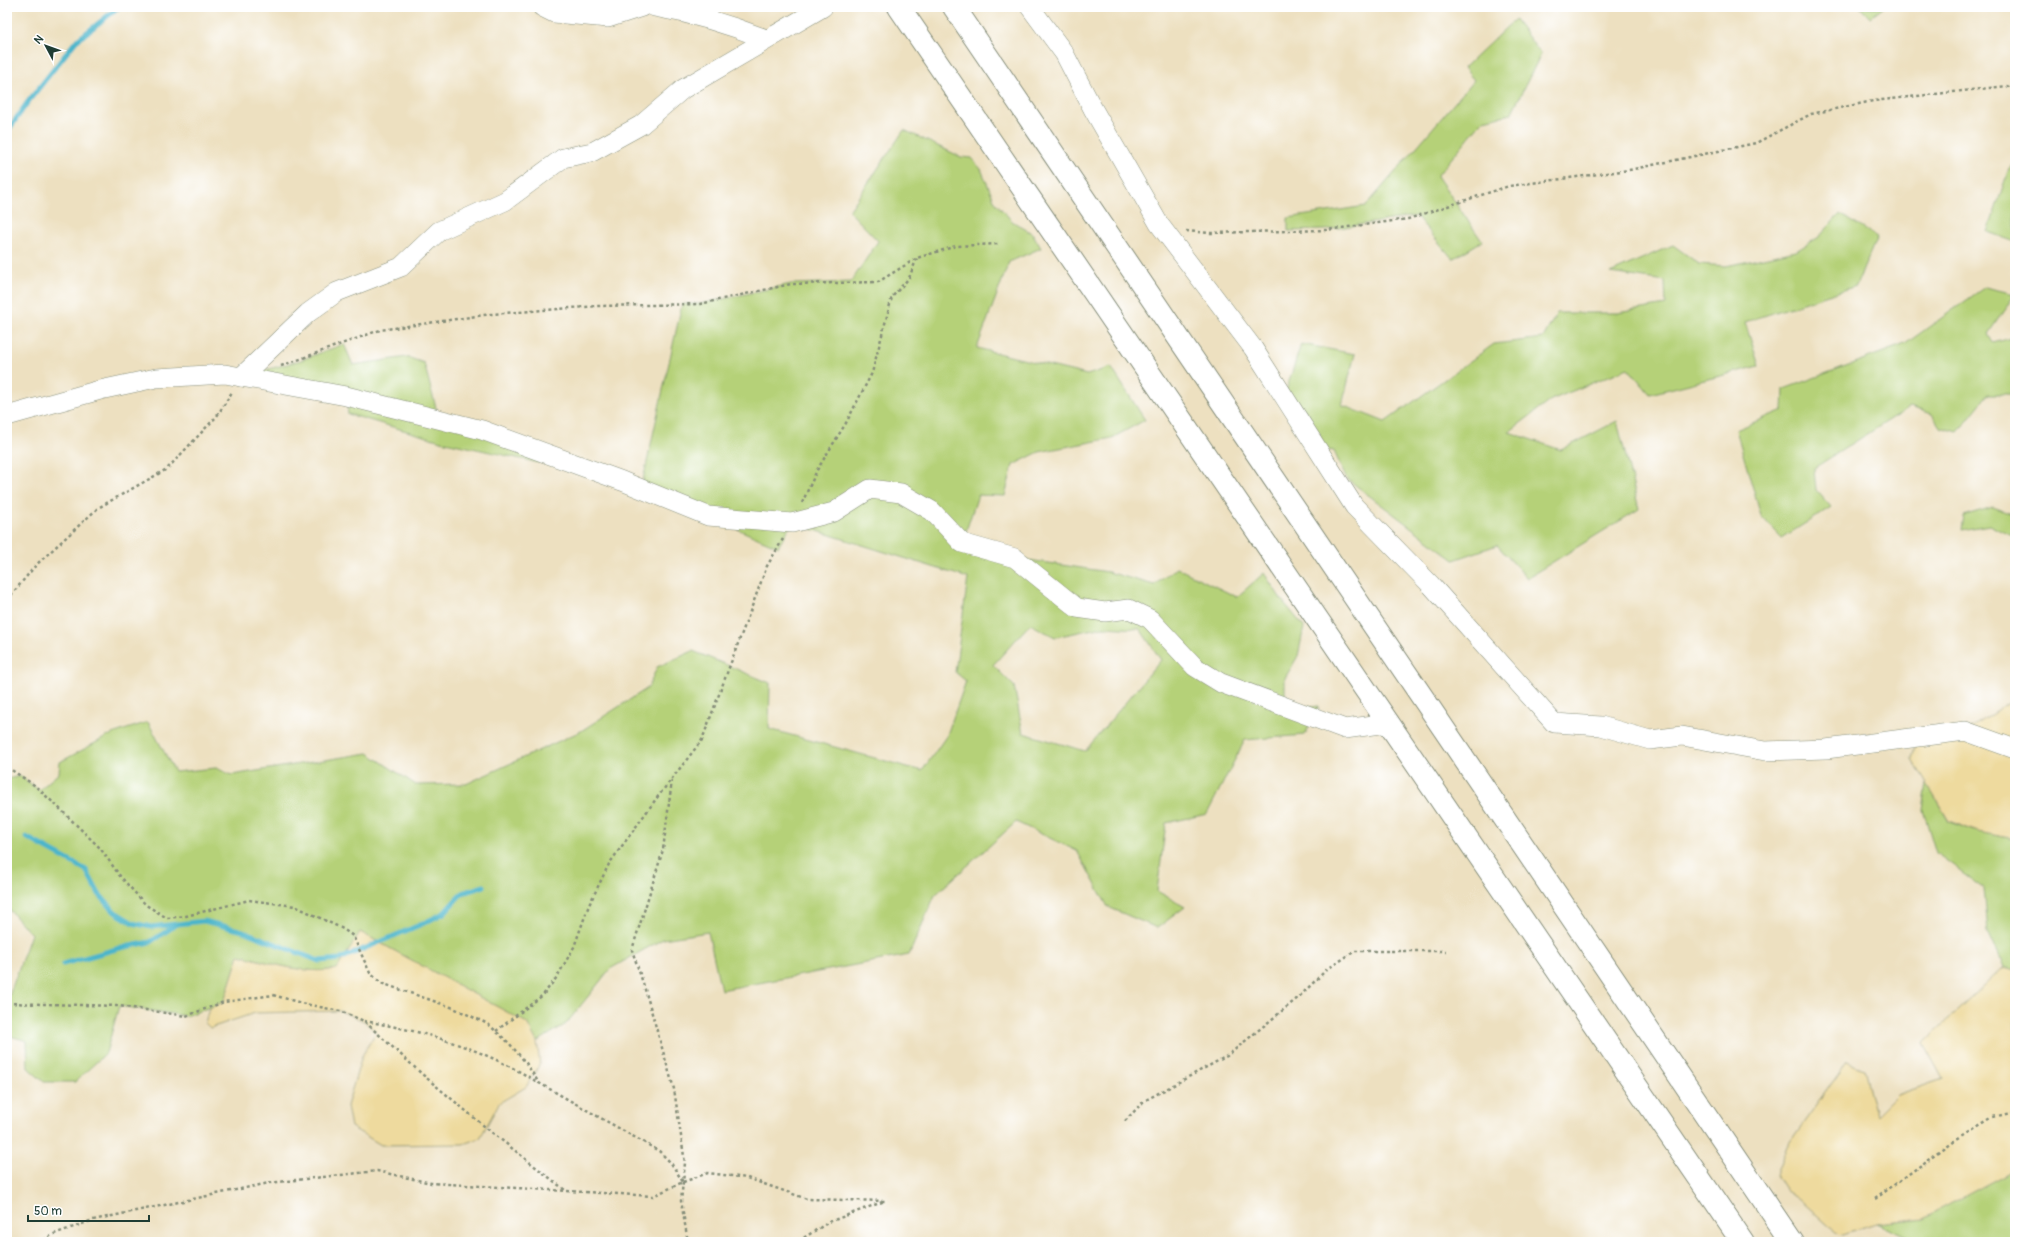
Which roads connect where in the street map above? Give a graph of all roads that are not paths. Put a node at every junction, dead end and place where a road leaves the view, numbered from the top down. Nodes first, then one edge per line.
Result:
1 (542, 7) edge
2 (642, 7) edge
3 (654, 7) edge
4 (823, 7) edge
5 (899, 7) edge
6 (954, 7) edge
7 (1030, 7) edge
8 (766, 39) junction
9 (241, 377) junction
10 (7, 416) edge
11 (1388, 723) junction
12 (2015, 749) edge
13 (1743, 1242) edge
14 (1792, 1242) edge

1 - 2 street
3 - 8 street
4 - 8 street
5 - 11 highway
6 - 14 highway
7 - 12 street
8 - 9 street
9 - 10 street
9 - 11 street
11 - 13 highway

